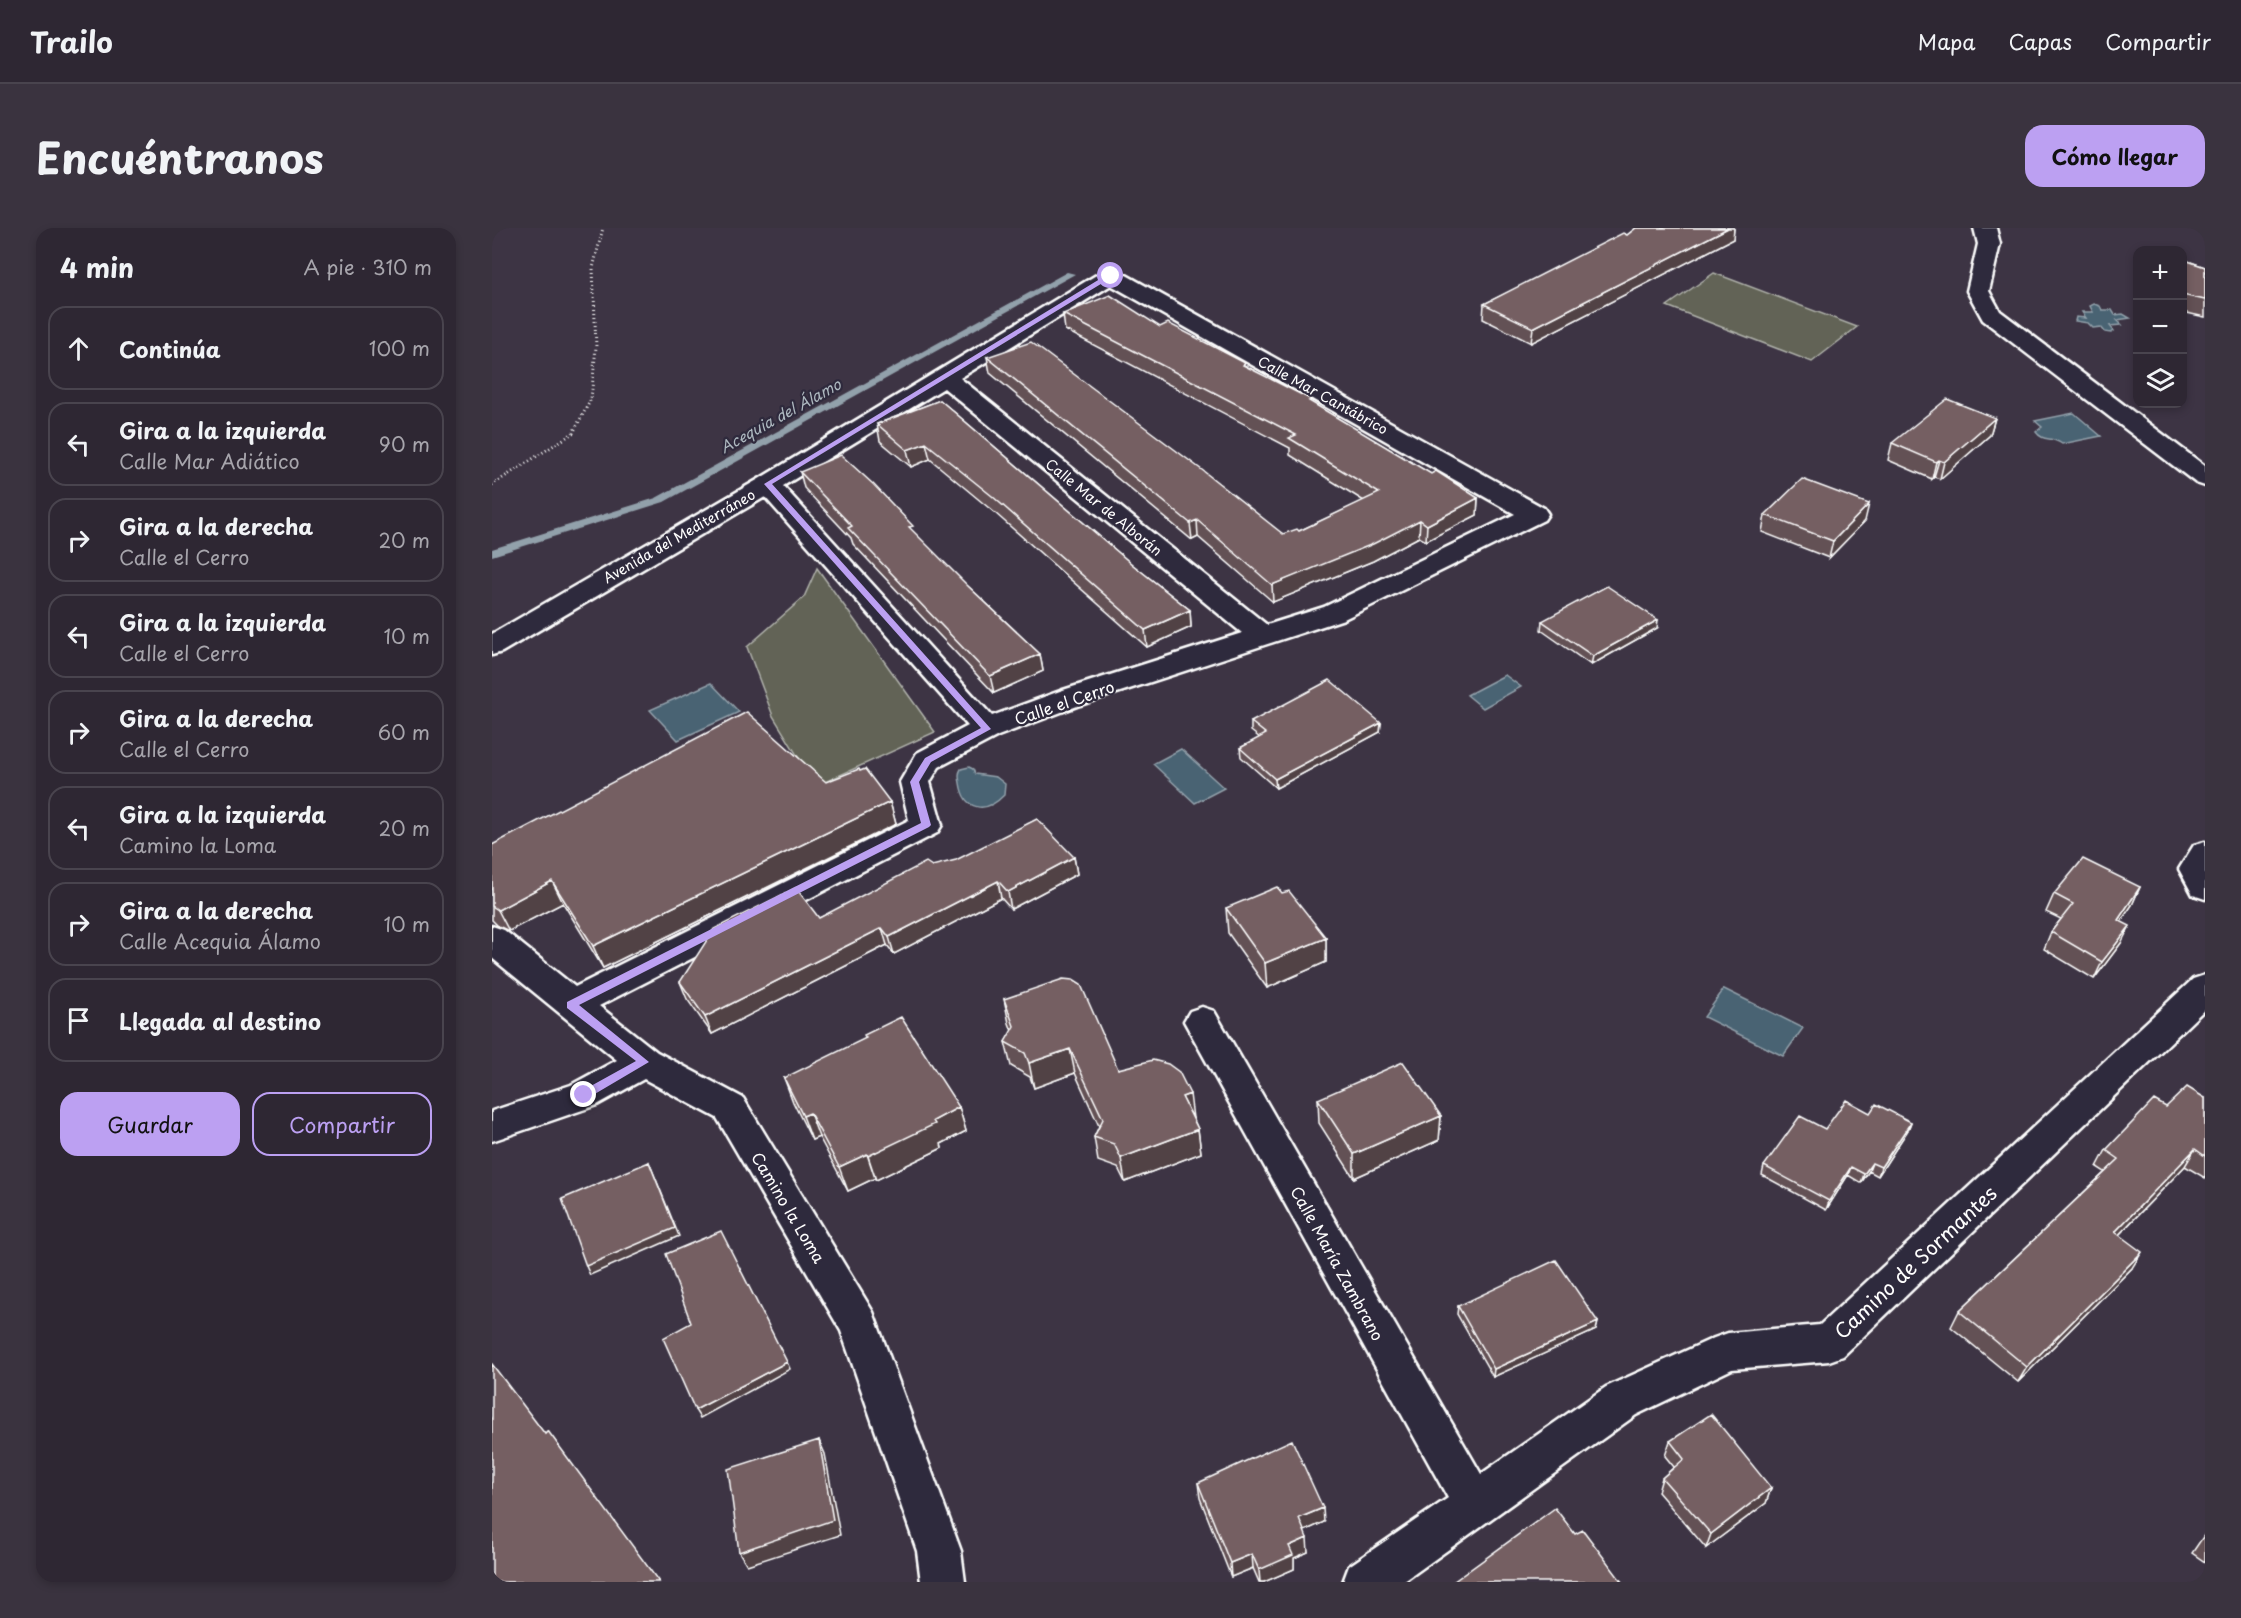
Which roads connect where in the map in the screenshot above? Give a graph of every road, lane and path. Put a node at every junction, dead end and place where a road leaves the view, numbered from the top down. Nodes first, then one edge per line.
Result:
1 (603, 228) edge
2 (1985, 228) edge
3 (1111, 276) joint
4 (945, 378) junction
5 (2205, 478) edge
6 (768, 484) junction
7 (492, 485) edge
8 (1535, 514) joint
9 (1263, 636) junction
10 (492, 646) edge
11 (987, 729) junction
12 (2205, 853) edge
13 (2205, 886) edge
14 (492, 939) edge
15 (2205, 988) edge
16 (571, 1005) junction
17 (1202, 1021) dead end
18 (644, 1062) junction
19 (492, 1126) edge
20 (1475, 1505) junction
21 (943, 1582) edge
22 (1365, 1582) edge

1 - 7 path
2 - 5 street
3 - 4 street, Avenida del Mediterráneo
3 - 8 street, Calle Mar Cantábrico
4 - 6 street, Avenida del Mediterráneo
4 - 9 street, Calle Mar de Alborán
6 - 10 street, Avenida del Mediterráneo
6 - 11 street
8 - 9 street, Calle el Cerro
9 - 11 street, Calle el Cerro
11 - 16 street, Calle el Cerro
12 - 13 street
14 - 16 street, Camino la Loma
15 - 20 street, Camino de Sormantes
16 - 18 street, Camino la Loma
17 - 20 street, Calle María Zambrano
18 - 19 street
18 - 21 street, Camino la Loma
20 - 22 street, Camino de Sormantes

